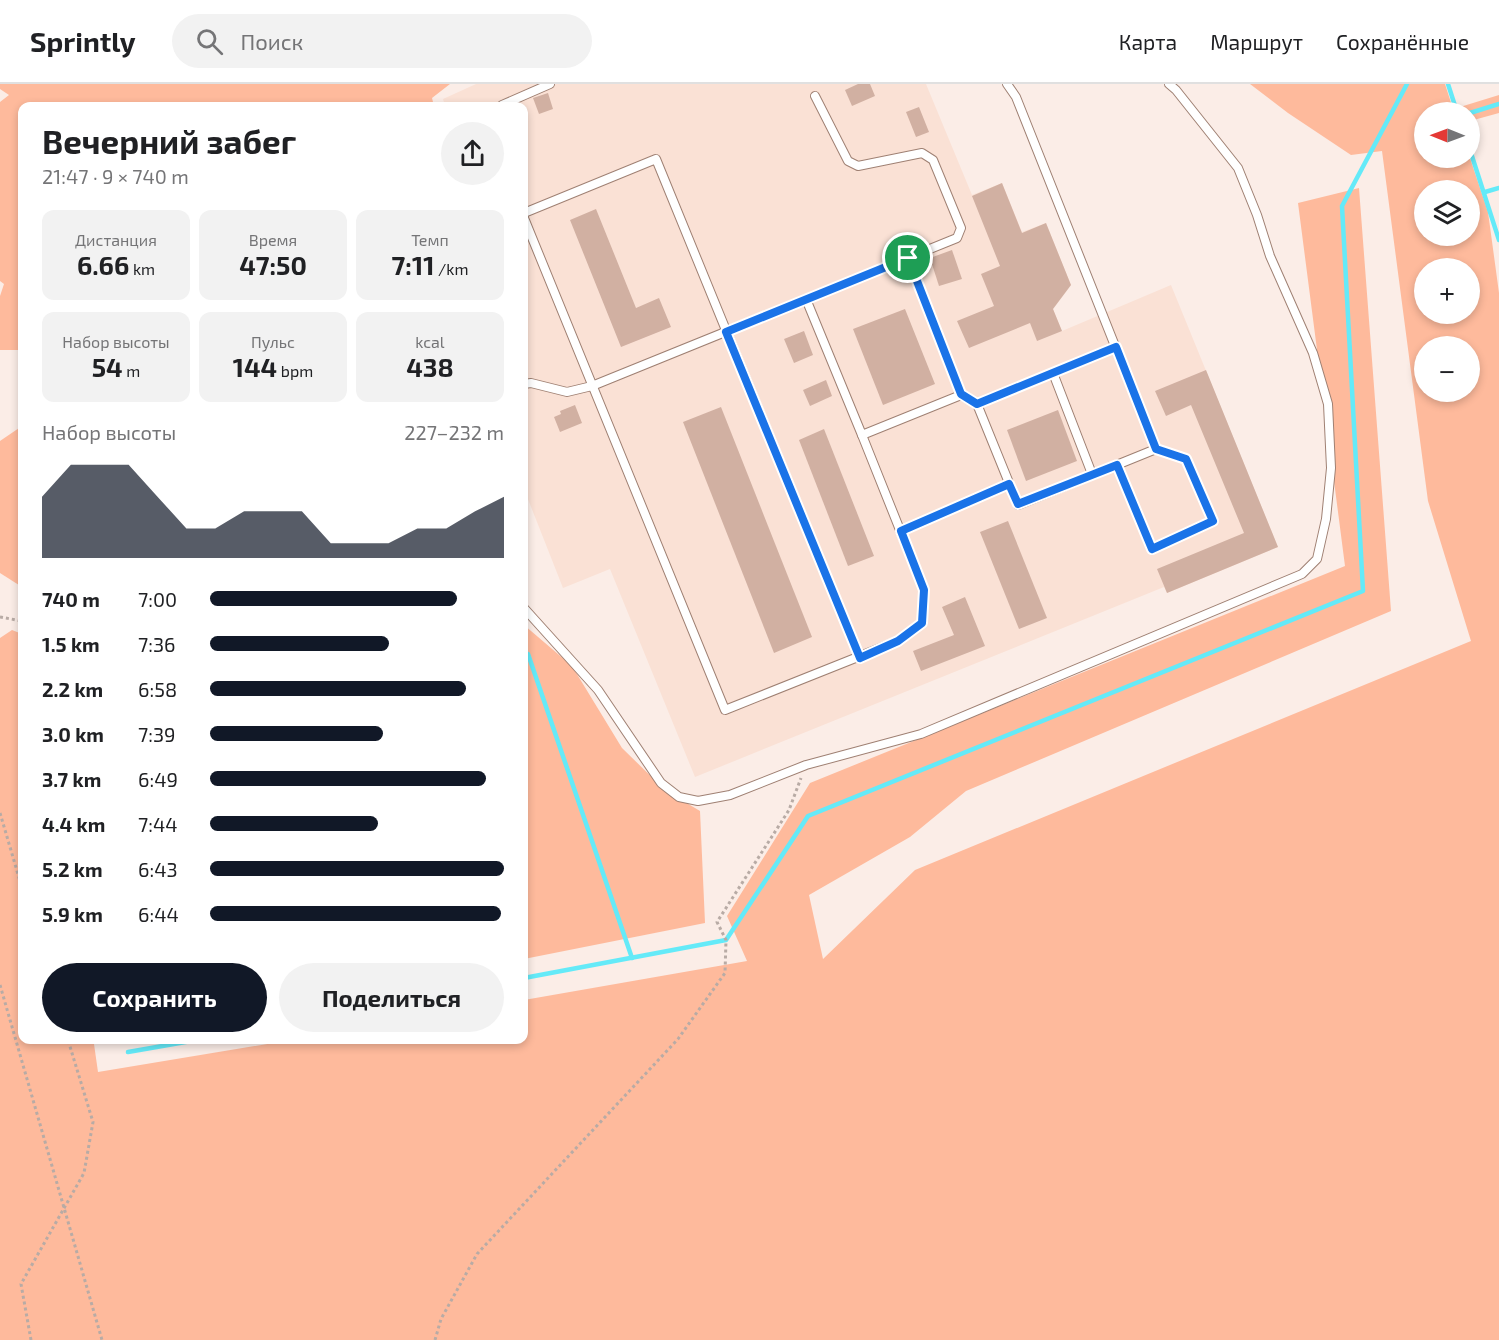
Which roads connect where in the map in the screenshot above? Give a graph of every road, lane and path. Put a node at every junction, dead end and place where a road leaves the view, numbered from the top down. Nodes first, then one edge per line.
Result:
1 (550, 84) edge
2 (1007, 84) edge
3 (1169, 84) edge
4 (815, 96) dead end
5 (509, 102) edge
6 (528, 211) edge
7 (528, 228) edge
8 (908, 258) junction
9 (807, 299) junction
10 (726, 332) junction
11 (1116, 347) junction
12 (1053, 373) junction
13 (528, 383) edge
14 (592, 386) junction
15 (961, 394) junction
16 (977, 404) junction
17 (862, 435) junction
18 (1156, 449) junction
19 (1117, 465) junction
20 (1092, 474) junction
21 (1009, 484) junction
22 (901, 531) junction
23 (528, 612) edge
24 (0, 617) edge
25 (18, 620) edge
26 (860, 658) junction
27 (806, 765) junction
28 (0, 813) edge
29 (18, 874) edge
30 (0, 985) edge
31 (69, 1044) edge
32 (64, 1208) junction
33 (32, 1340) edge
34 (102, 1340) edge
35 (435, 1340) edge

1 - 5 lane
2 - 11 lane
3 - 27 lane
4 - 8 lane
6 - 10 lane
7 - 14 lane
8 - 9 lane
8 - 15 lane
9 - 10 lane
9 - 17 lane
10 - 14 lane
10 - 26 lane
11 - 12 lane
11 - 18 lane
12 - 16 lane
12 - 20 lane
13 - 14 lane
14 - 26 lane
15 - 16 lane
15 - 17 lane
16 - 21 lane
17 - 22 lane
18 - 19 lane
18 - 19 lane
19 - 20 lane
20 - 21 lane
21 - 22 lane
22 - 26 lane
23 - 27 lane
24 - 25 path
27 - 35 path
28 - 29 path
30 - 32 path
31 - 32 path
32 - 33 path
32 - 34 path

